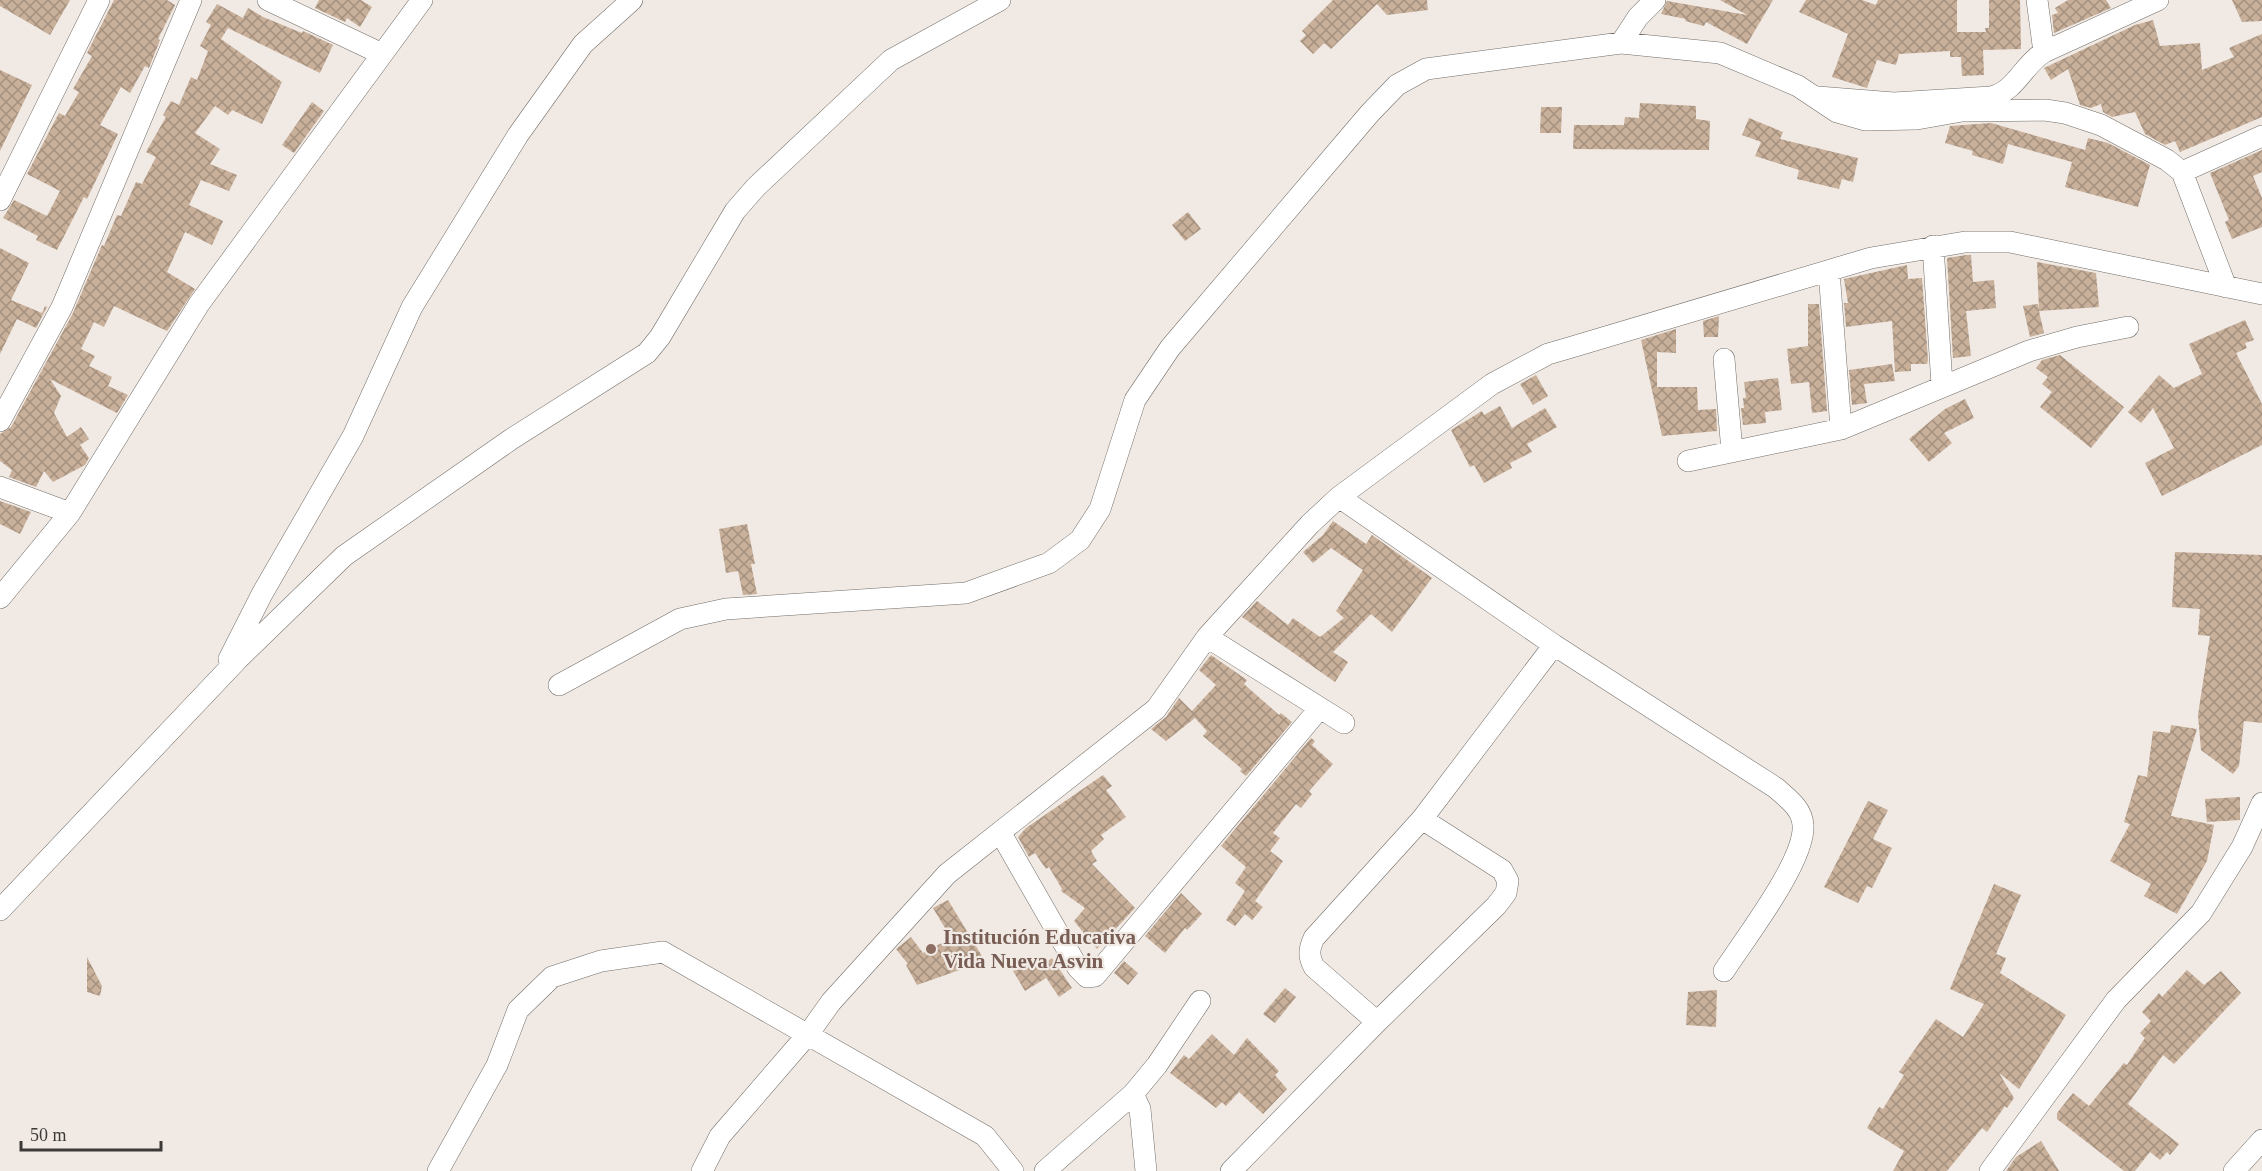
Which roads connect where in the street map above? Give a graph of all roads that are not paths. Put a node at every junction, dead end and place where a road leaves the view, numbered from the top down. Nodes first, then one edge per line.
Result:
1 (99, 0) edge
2 (191, 0) edge
3 (268, 0) edge
4 (422, 0) edge
5 (632, 0) edge
6 (1000, 0) edge
7 (1654, 0) edge
8 (2037, 0) edge
9 (2158, 0) edge
10 (1621, 43) junction
11 (2044, 52) junction
12 (382, 54) junction
13 (1815, 97) junction
14 (2262, 136) edge
15 (2182, 172) junction
16 (0, 200) edge
17 (1933, 246) junction
18 (1828, 270) junction
19 (2226, 287) junction
20 (2262, 294) edge
21 (2128, 327) dead end
22 (1724, 358) dead end
23 (1941, 385) junction
24 (0, 421) edge
25 (1841, 429) junction
26 (1732, 451) junction
27 (1688, 461) dead end
28 (0, 487) edge
29 (1339, 496) junction
30 (70, 513) junction
31 (0, 597) edge
32 (1206, 637) junction
33 (1554, 645) junction
34 (219, 679) junction
35 (559, 685) dead end
36 (1320, 709) junction
37 (1344, 723) dead end
38 (2262, 803) edge
39 (1422, 819) junction
40 (1000, 832) junction
41 (0, 910) edge
42 (1724, 971) dead end
43 (1200, 1000) dead end
44 (1377, 1022) junction
45 (809, 1033) junction
46 (1133, 1094) junction
47 (2262, 1140) edge
48 (438, 1171) edge
49 (702, 1171) edge
50 (1013, 1171) edge
51 (1045, 1171) edge
52 (1146, 1171) edge
53 (1231, 1171) edge
54 (1990, 1171) edge
55 (2234, 1171) edge

1 - 16 street
2 - 24 street
3 - 12 street
4 - 12 street
5 - 34 street
6 - 34 street
7 - 10 street
8 - 11 street
9 - 11 street
10 - 13 street
10 - 35 street
11 - 13 street
12 - 30 street
13 - 15 street
14 - 15 street
15 - 19 street
17 - 18 street
17 - 19 street
17 - 23 street
18 - 25 street
18 - 29 street
19 - 20 street
21 - 23 street
22 - 26 street
23 - 25 street
25 - 26 street
26 - 27 street
28 - 30 street
29 - 32 street
29 - 33 street
30 - 31 street
32 - 36 street
32 - 40 street
33 - 39 street
33 - 42 street
34 - 41 street
36 - 37 street
36 - 40 street
38 - 54 street
39 - 44 street
39 - 44 street
40 - 45 street
43 - 46 street
44 - 53 street
45 - 48 street
45 - 49 street
45 - 50 street
46 - 51 street
46 - 52 street
47 - 55 street

